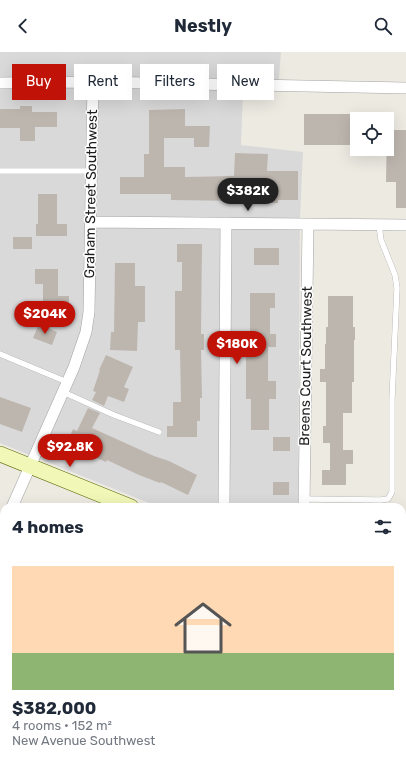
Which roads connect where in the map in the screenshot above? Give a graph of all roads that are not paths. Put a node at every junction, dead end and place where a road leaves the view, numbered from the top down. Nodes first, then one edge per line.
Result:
1 (74, 82) edge
2 (0, 83) edge
3 (132, 83) edge
4 (406, 88) edge
5 (93, 100) edge
6 (0, 171) edge
7 (92, 171) junction
8 (91, 222) junction
9 (226, 223) junction
10 (308, 225) junction
11 (379, 225) junction
12 (406, 225) edge
13 (0, 354) edge
14 (65, 387) junction
15 (159, 432) dead end
16 (0, 454) edge
17 (29, 466) junction
18 (14, 503) edge
19 (121, 503) edge
20 (224, 503) edge
21 (304, 503) edge

1 - 2 street
3 - 4 street
5 - 7 street, Graham Street Southwest
6 - 7 lane
7 - 8 street, Graham Street Southwest
8 - 9 street
8 - 14 street, Graham Street Southwest
9 - 10 street
9 - 20 street
10 - 11 street
10 - 21 street, Breens Court Southwest
11 - 12 street
11 - 21 lane
13 - 14 lane
14 - 15 lane
14 - 17 street, Graham Street Southwest
16 - 17 main road
17 - 18 street, Graham Street Southwest
17 - 19 main road

